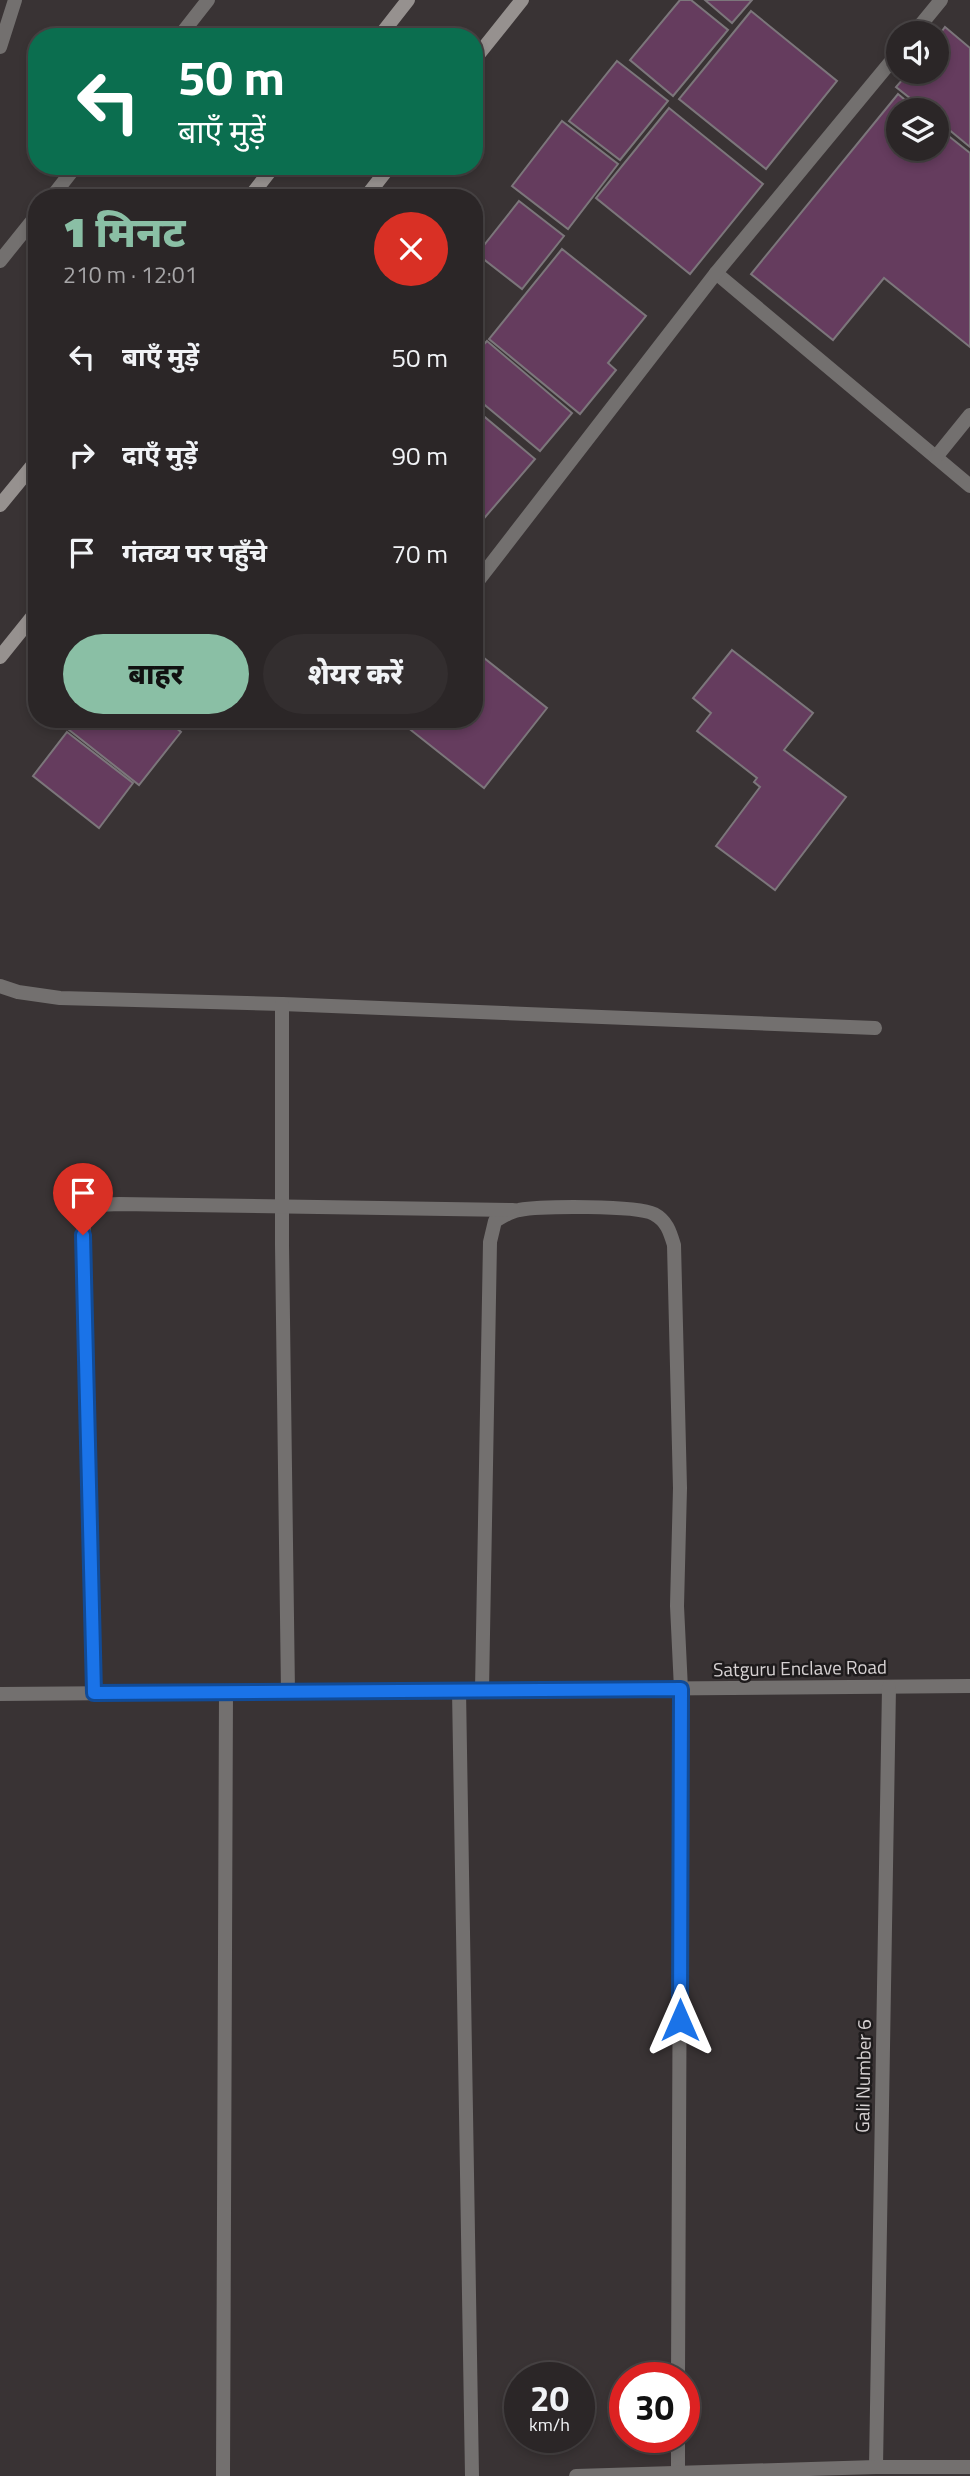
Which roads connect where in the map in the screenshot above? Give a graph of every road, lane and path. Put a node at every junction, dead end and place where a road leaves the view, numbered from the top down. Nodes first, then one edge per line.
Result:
1 (15, 0) edge
2 (208, 0) edge
3 (408, 0) edge
4 (522, 0) edge
5 (942, 0) edge
6 (924, 21) edge
7 (186, 28) edge
8 (386, 28) edge
9 (0, 47) edge
10 (483, 49) edge
11 (886, 68) edge
12 (69, 175) edge
13 (267, 175) edge
14 (383, 175) edge
15 (58, 189) edge
16 (255, 189) edge
17 (372, 189) edge
18 (28, 226) edge
19 (0, 261) edge
20 (716, 273) junction
21 (970, 415) edge
22 (936, 457) junction
23 (28, 471) edge
24 (970, 486) edge
25 (0, 505) edge
26 (483, 574) edge
27 (28, 622) edge
28 (0, 657) edge
29 (0, 986) edge
30 (282, 1004) junction
31 (875, 1028) dead end
32 (282, 1208) junction
33 (517, 1210) junction
34 (970, 1686) edge
35 (889, 1687) junction
36 (681, 1689) junction
37 (459, 1690) junction
38 (482, 1690) junction
39 (226, 1692) junction
40 (288, 1692) junction
41 (94, 1693) junction
42 (0, 1694) edge
43 (678, 2362) edge
44 (678, 2453) edge
45 (876, 2467) junction
46 (970, 2467) edge
47 (845, 2472) edge
48 (678, 2473) junction
49 (223, 2476) edge
50 (472, 2476) edge
51 (576, 2476) edge

1 - 9 street
2 - 7 street
3 - 8 main road
4 - 10 main road
5 - 6 street
11 - 20 street
12 - 15 street
13 - 16 main road
14 - 17 main road
18 - 19 street
20 - 22 street
20 - 26 street
21 - 22 street
22 - 24 street
23 - 25 main road
27 - 28 main road
29 - 30 street
30 - 31 street
30 - 32 street
32 - 33 street
32 - 40 street
32 - 41 street
33 - 36 street
33 - 38 street
34 - 35 street, Satguru Enclave Road
35 - 36 street, Satguru Enclave Road
35 - 45 street, Gali Number 6
36 - 38 street, Satguru Enclave Road
36 - 43 street
37 - 38 street, Satguru Enclave Road
37 - 40 street, Satguru Enclave Road
37 - 50 street
39 - 40 street, Satguru Enclave Road
39 - 41 street, Satguru Enclave Road
39 - 49 street
41 - 42 street, Satguru Enclave Road
44 - 48 street
45 - 46 street
45 - 47 street
47 - 48 street
48 - 51 street

